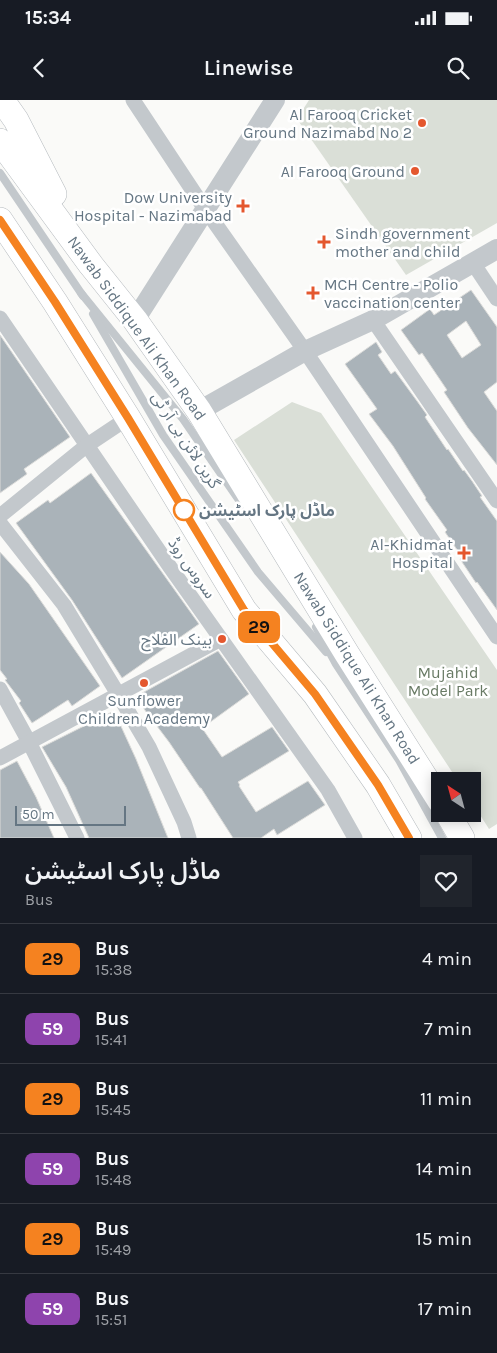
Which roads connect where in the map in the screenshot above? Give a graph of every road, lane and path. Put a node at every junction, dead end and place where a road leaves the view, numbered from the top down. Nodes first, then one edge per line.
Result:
1 (2, 100) edge
2 (133, 100) edge
3 (275, 100) edge
4 (0, 141) edge
5 (0, 173) edge
6 (205, 208) junction
7 (0, 220) edge
8 (0, 238) edge
9 (497, 249) edge
10 (473, 263) junction
11 (91, 265) junction
12 (81, 293) junction
13 (497, 299) edge
14 (55, 302) junction
15 (0, 318) edge
16 (135, 320) junction
17 (373, 320) junction
18 (305, 351) junction
19 (199, 411) junction
20 (128, 418) junction
21 (86, 446) junction
22 (497, 501) edge
23 (0, 516) edge
24 (250, 517) dead end
25 (0, 523) edge
26 (273, 550) dead end
27 (283, 566) dead end
28 (314, 623) dead end
29 (497, 637) edge
30 (221, 638) junction
31 (336, 664) junction
32 (0, 689) edge
33 (118, 694) junction
34 (29, 742) junction
35 (0, 758) edge
36 (431, 787) edge
37 (453, 822) edge
38 (77, 838) edge
39 (189, 838) edge
40 (355, 838) edge
41 (409, 838) edge
42 (442, 838) edge
43 (462, 838) edge

1 - 11 main road
2 - 6 street
3 - 6 street
4 - 11 main road, Nawab Siddique Ali Khan Road
5 - 12 lane, گرین لائن بی آر ٹی
6 - 16 street
6 - 18 street
7 - 14 main road
8 - 14 main road
9 - 10 street
10 - 13 street
10 - 17 street
11 - 16 main road, Nawab Siddique Ali Khan Road
12 - 24 lane, گرین لائن بی آر ٹی
12 - 31 lane, گرین لائن بی آر ٹی
14 - 20 main road
15 - 21 street, سروس روڈ
16 - 19 main road, Nawab Siddique Ali Khan Road
17 - 18 street
17 - 22 street
18 - 19 street
18 - 29 street
19 - 36 main road, Nawab Siddique Ali Khan Road
20 - 21 street
20 - 41 main road
21 - 23 street
21 - 30 street, سروس روڈ
25 - 33 street
26 - 27 lane
28 - 31 lane, گرین لائن بی آر ٹی
30 - 33 street
30 - 40 street, سروس روڈ
31 - 42 lane, گرین لائن بی آر ٹی
32 - 34 street
33 - 34 street
33 - 39 street
34 - 35 street
34 - 38 street
37 - 43 main road

